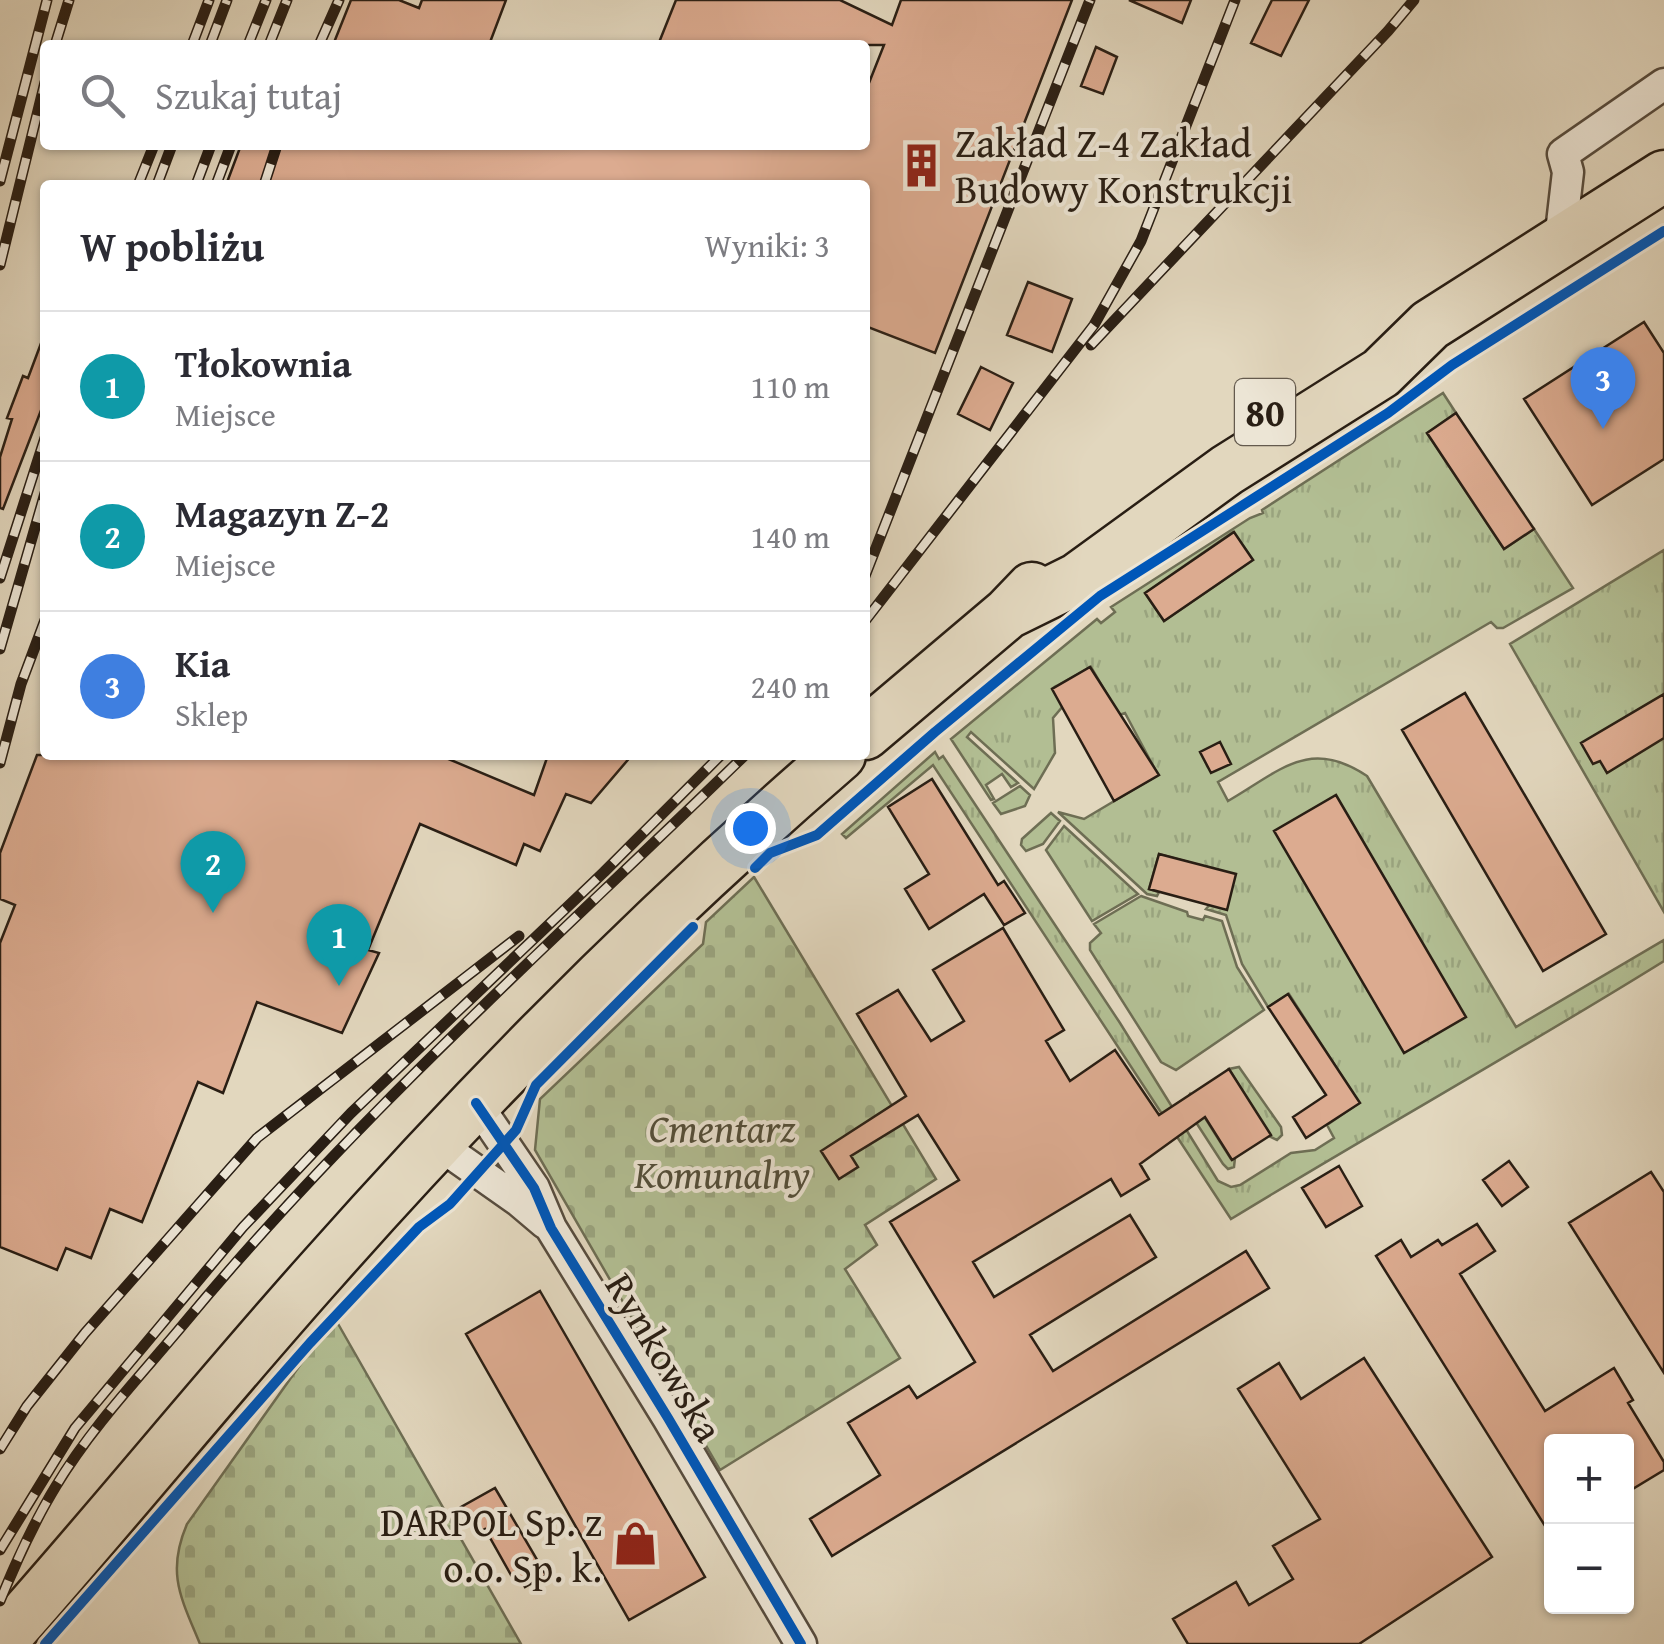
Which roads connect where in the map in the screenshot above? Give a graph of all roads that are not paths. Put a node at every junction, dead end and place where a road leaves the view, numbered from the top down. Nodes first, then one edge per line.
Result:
1 (1664, 84) edge
2 (1664, 176) edge
3 (1560, 242) junction
4 (870, 730) edge
5 (834, 760) edge
6 (476, 1104) junction
7 (438, 1144) junction
8 (550, 1228) junction
9 (0, 1643) edge
10 (801, 1644) edge

1 - 3 street
2 - 3 main road, 80
3 - 4 main road, 80
5 - 6 main road
6 - 7 main road
6 - 8 street, Rynkowska
7 - 8 street, Rynkowska
7 - 9 main road
8 - 10 street, Rynkowska

